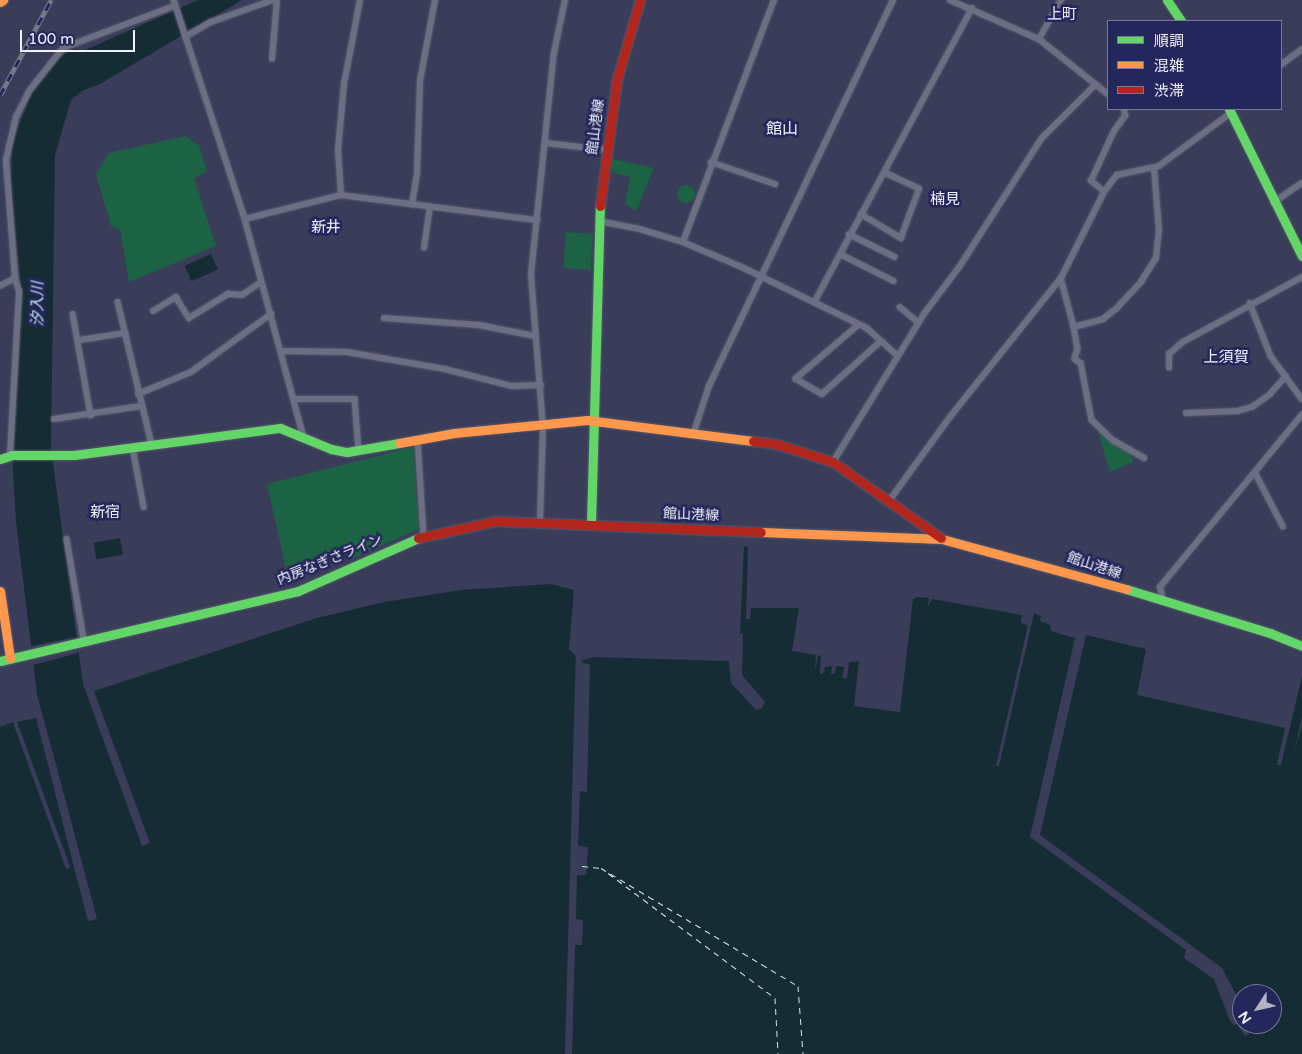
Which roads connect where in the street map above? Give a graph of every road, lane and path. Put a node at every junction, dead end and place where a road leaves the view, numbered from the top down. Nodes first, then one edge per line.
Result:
1 (4, 0) edge
2 (273, 0) edge
3 (278, 0) edge
4 (360, 0) edge
5 (435, 0) edge
6 (565, 0) edge
7 (640, 0) edge
8 (774, 0) edge
9 (893, 0) edge
10 (950, 0) edge
11 (1061, 0) edge
12 (1167, 0) edge
13 (0, 2) edge
14 (175, 5) edge
15 (972, 8) junction
16 (1180, 20) edge
17 (184, 35) junction
18 (1039, 39) junction
19 (1302, 49) edge
20 (272, 59) dead end
21 (1282, 63) edge
22 (1095, 85) junction
23 (1107, 93) edge
24 (1124, 110) edge
25 (1230, 111) edge
26 (546, 143) junction
27 (607, 150) junction
28 (711, 162) junction
29 (1154, 168) junction
30 (884, 173) junction
31 (1302, 183) edge
32 (775, 184) dead end
33 (1104, 192) junction
34 (341, 195) junction
35 (1273, 202) junction
36 (412, 205) junction
37 (430, 207) junction
38 (861, 214) junction
39 (245, 219) junction
40 (537, 220) junction
41 (599, 221) junction
42 (849, 234) junction
43 (683, 242) junction
44 (424, 248) dead end
45 (840, 254) junction
46 (1302, 256) edge
47 (895, 258) dead end
48 (762, 276) junction
49 (1302, 277) edge
50 (15, 278) junction
51 (1061, 278) junction
52 (894, 281) dead end
53 (260, 283) junction
54 (0, 286) edge
55 (816, 301) junction
56 (118, 302) dead end
57 (1250, 303) junction
58 (900, 307) dead end
59 (153, 311) dead end
60 (73, 314) dead end
61 (270, 314) junction
62 (384, 318) dead end
63 (918, 322) junction
64 (858, 325) junction
65 (1074, 327) junction
66 (125, 333) junction
67 (535, 336) junction
68 (80, 340) junction
69 (880, 342) junction
70 (281, 351) junction
71 (897, 355) junction
72 (1169, 368) dead end
73 (1286, 376) junction
74 (540, 385) junction
75 (138, 394) junction
76 (294, 399) junction
77 (1302, 399) edge
78 (141, 406) junction
79 (1186, 413) dead end
80 (91, 415) junction
81 (1302, 415) edge
82 (54, 419) dead end
83 (595, 421) junction
84 (542, 422) junction
85 (693, 434) junction
86 (304, 437) junction
87 (418, 439) junction
88 (152, 445) junction
89 (133, 448) junction
90 (359, 451) junction
91 (11, 455) junction
92 (1144, 458) dead end
93 (0, 459) edge
94 (833, 462) junction
95 (1256, 474) junction
96 (889, 501) junction
97 (144, 507) dead end
98 (540, 521) junction
99 (591, 524) junction
100 (1283, 526) dead end
101 (424, 536) junction
102 (67, 539) dead end
103 (942, 539) junction
104 (0, 591) edge
105 (1163, 602) junction
106 (81, 641) junction
107 (1302, 646) edge
108 (10, 658) junction
109 (0, 661) edge

1 - 13 main road
2 - 17 street
3 - 20 street
4 - 34 street
5 - 36 street
6 - 26 street
7 - 27 main road, 館山港線
8 - 28 street
9 - 48 street
10 - 15 street
11 - 18 street
12 - 16 main road
14 - 17 street
14 - 50 street
15 - 18 street
15 - 30 street
17 - 39 street
18 - 22 street
19 - 21 street
22 - 23 street
22 - 63 street
24 - 33 street
25 - 29 street
25 - 35 main road
26 - 27 street
26 - 40 street
27 - 41 main road, 館山港線
28 - 32 street
28 - 43 street
29 - 33 street
29 - 65 street
30 - 38 street
30 - 38 street
31 - 35 street
33 - 51 street
34 - 36 street
34 - 39 street
35 - 46 main road
36 - 37 street
37 - 40 street
37 - 44 street
38 - 42 street
39 - 53 street
40 - 67 street
41 - 43 street
41 - 83 main road, 館山港線
42 - 45 street
42 - 47 street
43 - 48 street
45 - 52 street
45 - 55 street
48 - 55 street
48 - 85 street
49 - 57 street
50 - 54 street
50 - 91 street
51 - 65 street
51 - 96 street
53 - 59 street
53 - 61 street
55 - 64 street
56 - 66 street
57 - 72 street
57 - 73 street
58 - 63 street
60 - 68 street
61 - 70 street
61 - 75 street
62 - 67 street
63 - 71 street
64 - 69 street
64 - 69 street
65 - 92 street
66 - 68 street
66 - 75 street
67 - 74 street
68 - 80 street
69 - 71 street
70 - 74 street
70 - 76 street
71 - 94 street
73 - 77 street
73 - 79 street
74 - 84 street
75 - 78 street
76 - 86 street
76 - 90 street
78 - 80 street
78 - 88 street
80 - 82 street
81 - 95 street
83 - 84 main road
83 - 85 main road
83 - 99 main road, 館山港線
84 - 87 main road
84 - 98 street
85 - 94 main road
86 - 88 main road
86 - 90 main road
87 - 90 main road
87 - 101 street
88 - 89 main road
89 - 91 main road
89 - 97 street
91 - 93 main road
94 - 96 main road
95 - 100 street
95 - 105 street
96 - 103 main road
98 - 99 main road, 内房なぎさライン
98 - 101 main road, 内房なぎさライン
99 - 103 main road, 館山港線
101 - 106 main road, 内房なぎさライン
102 - 106 street
103 - 105 main road, 館山港線
104 - 108 main road
105 - 107 main road, 館山港線
106 - 108 main road, 内房なぎさライン
108 - 109 main road, 内房なぎさライン

